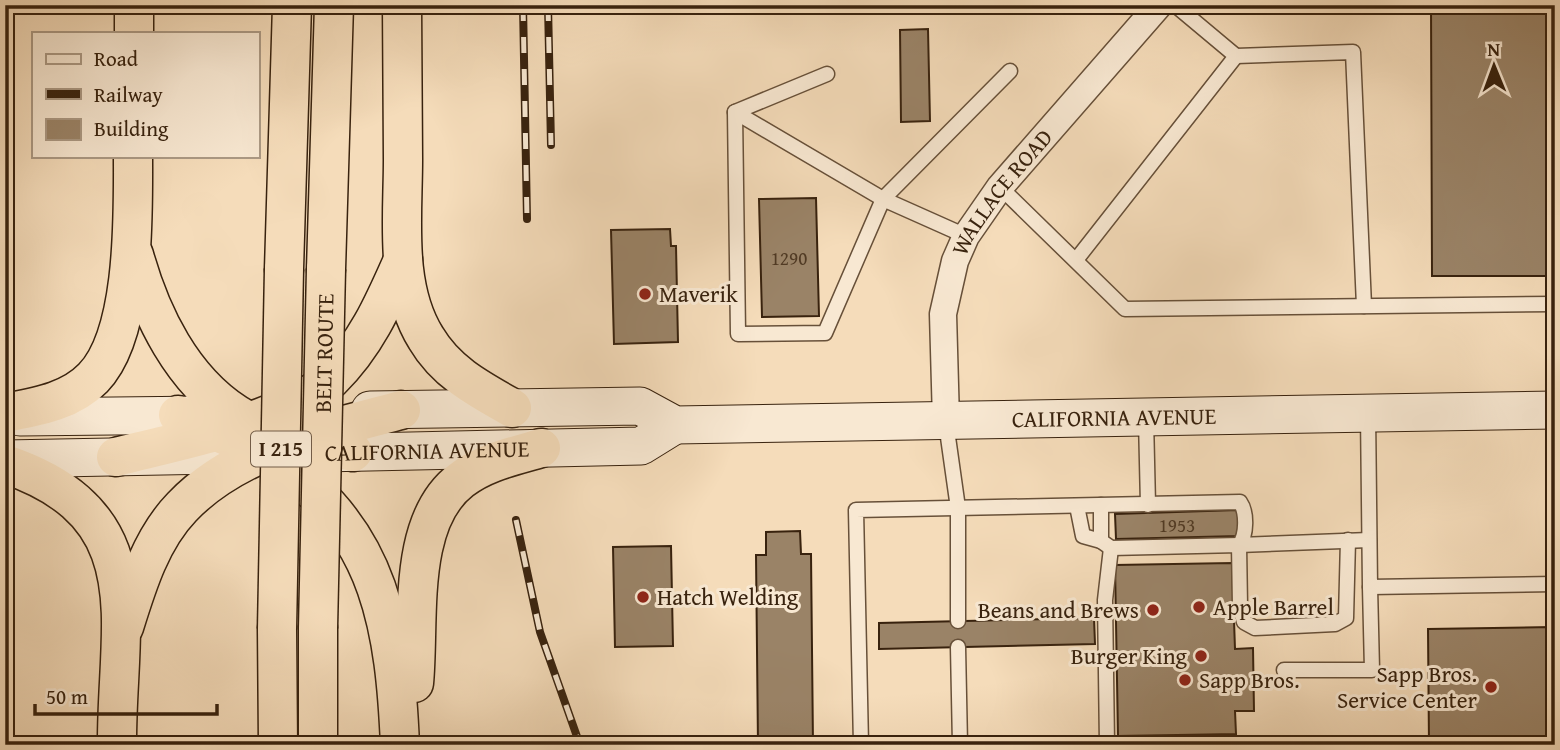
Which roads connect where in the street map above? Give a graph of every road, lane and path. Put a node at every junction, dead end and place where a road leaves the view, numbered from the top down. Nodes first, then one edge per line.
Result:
1 (134, 5) edge
2 (292, 5) edge
3 (334, 5) edge
4 (402, 5) edge
5 (1159, 5) edge
6 (1175, 5) edge
7 (134, 32) edge
8 (1236, 56) junction
9 (1010, 71) dead end
10 (827, 74) dead end
11 (735, 112) junction
12 (133, 158) edge
13 (1000, 187) junction
14 (883, 199) junction
15 (966, 236) junction
16 (132, 250) junction
17 (403, 260) junction
18 (1076, 260) junction
19 (1555, 304) edge
20 (1364, 306) junction
21 (512, 408) junction
22 (401, 410) junction
23 (1555, 410) edge
24 (1368, 413) junction
25 (5, 415) edge
26 (178, 415) joint
27 (1146, 417) junction
28 (946, 421) junction
29 (675, 425) junction
30 (247, 427) junction
31 (300, 439) junction
32 (541, 448) junction
33 (353, 452) junction
34 (116, 457) junction
35 (5, 462) edge
36 (1101, 505) junction
37 (1077, 506) junction
38 (958, 508) junction
39 (1139, 508) junction
40 (1348, 540) junction
41 (1369, 540) junction
42 (1106, 545) junction
43 (1239, 545) junction
44 (1555, 584) edge
45 (1370, 587) junction
46 (958, 621) dead end
47 (124, 627) junction
48 (958, 647) dead end
49 (1284, 670) dead end
50 (117, 745) edge
51 (278, 745) edge
52 (318, 745) edge
53 (400, 745) edge
54 (409, 745) edge
55 (861, 745) edge
56 (960, 745) edge
57 (1107, 745) edge

1 - 7 highway
2 - 51 highway, BELT ROUTE / I 215, bridge
3 - 52 highway, BELT ROUTE / I 215, bridge
4 - 17 highway
5 - 13 street, WALLACE ROAD
6 - 8 lane
8 - 18 lane
8 - 20 lane
9 - 14 lane
10 - 11 lane
11 - 14 lane
11 - 14 lane
12 - 16 highway
13 - 15 street, WALLACE ROAD
13 - 18 lane
14 - 15 lane
15 - 28 street, WALLACE ROAD
16 - 25 highway
16 - 30 highway
17 - 21 highway
17 - 30 highway
18 - 20 lane
19 - 20 lane
21 - 22 main road, CALIFORNIA AVENUE
21 - 29 main road, CALIFORNIA AVENUE
22 - 30 main road, CALIFORNIA AVENUE
22 - 31 highway
23 - 24 main road, CALIFORNIA AVENUE
24 - 27 main road, CALIFORNIA AVENUE
24 - 41 lane
25 - 26 main road
26 - 30 highway
27 - 28 main road, CALIFORNIA AVENUE
27 - 39 lane
28 - 29 main road, CALIFORNIA AVENUE
28 - 38 lane
29 - 32 main road, CALIFORNIA AVENUE
30 - 31 highway
30 - 33 main road, CALIFORNIA AVENUE
30 - 34 highway
30 - 34 main road, CALIFORNIA AVENUE
30 - 47 highway
30 - 53 highway
31 - 33 highway
32 - 33 main road, CALIFORNIA AVENUE
32 - 54 highway
34 - 35 main road, CALIFORNIA AVENUE
35 - 47 highway
36 - 37 lane
36 - 39 lane
36 - 42 lane
37 - 38 lane
37 - 42 lane
38 - 46 lane
38 - 55 lane
39 - 43 lane
40 - 41 lane
40 - 43 lane
40 - 43 lane
41 - 45 lane
42 - 43 lane
42 - 57 lane
44 - 45 lane
45 - 49 lane
47 - 50 highway
48 - 56 lane

